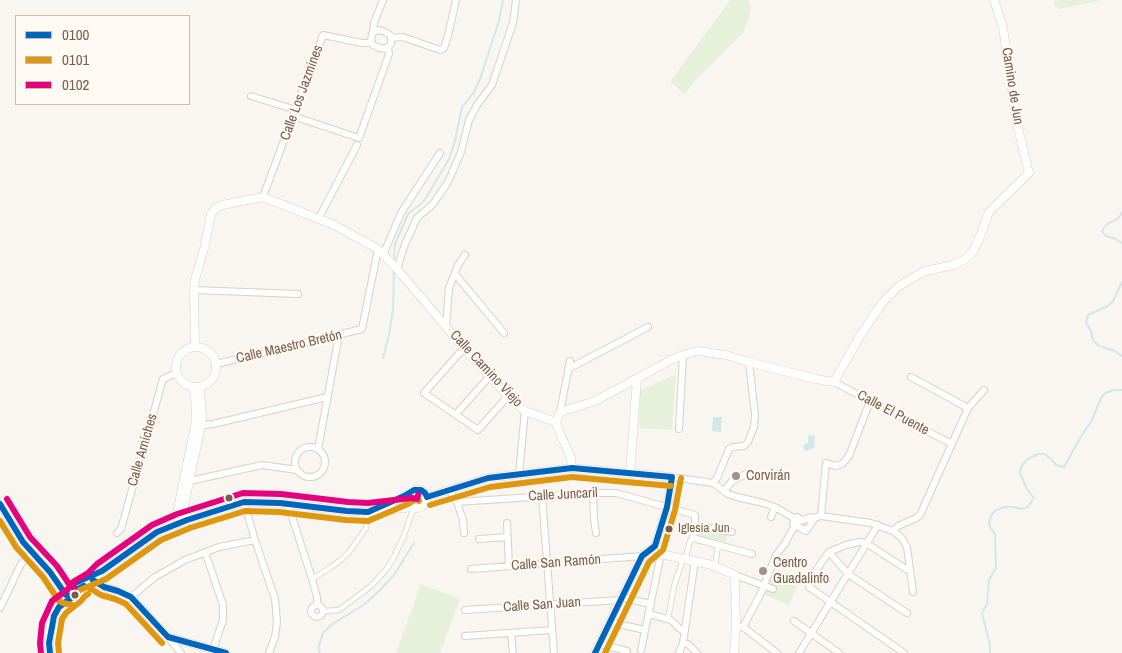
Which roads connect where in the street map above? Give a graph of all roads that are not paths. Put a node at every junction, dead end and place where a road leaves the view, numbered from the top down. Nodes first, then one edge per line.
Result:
1 (383, 0) edge
2 (456, 0) edge
3 (516, 0) edge
4 (994, 0) edge
5 (374, 32) junction
6 (391, 38) junction
7 (371, 43) junction
8 (388, 47) junction
9 (251, 96) dead end
10 (294, 113) junction
11 (357, 145) dead end
12 (440, 153) dead end
13 (264, 196) junction
14 (319, 218) junction
15 (381, 252) junction
16 (465, 255) dead end
17 (397, 269) junction
18 (455, 274) junction
19 (194, 290) junction
20 (298, 294) dead end
21 (446, 326) junction
22 (648, 327) dead end
23 (504, 333) dead end
24 (339, 335) junction
25 (195, 347) junction
26 (464, 348) junction
27 (683, 355) junction
28 (570, 361) dead end
29 (749, 362) junction
30 (216, 364) junction
31 (568, 369) junction
32 (176, 373) junction
33 (490, 376) junction
34 (911, 377) dead end
35 (637, 379) junction
36 (834, 382) junction
37 (197, 387) junction
38 (984, 390) dead end
39 (508, 396) junction
40 (327, 397) junction
41 (870, 401) junction
42 (968, 408) junction
43 (525, 411) junction
44 (560, 412) junction
45 (456, 414) junction
46 (556, 422) junction
47 (198, 426) junction
48 (679, 429) dead end
49 (952, 444) junction
50 (318, 449) junction
51 (572, 468) junction
52 (297, 470) junction
53 (630, 473) junction
54 (519, 474) junction
55 (746, 474) dead end
56 (672, 477) junction
57 (187, 481) junction
58 (713, 483) junction
59 (449, 490) junction
60 (725, 490) junction
61 (593, 493) junction
62 (410, 494) junction
63 (542, 496) junction
64 (426, 497) junction
65 (244, 502) junction
66 (456, 502) junction
67 (0, 504) edge
68 (288, 504) junction
69 (413, 507) junction
70 (667, 507) junction
71 (775, 507) junction
72 (368, 512) junction
73 (821, 516) junction
74 (771, 517) dead end
75 (812, 518) junction
76 (184, 521) junction
77 (797, 522) junction
78 (507, 523) dead end
79 (695, 525) junction
80 (878, 525) junction
81 (893, 531) junction
82 (732, 532) dead end
83 (117, 533) dead end
84 (464, 533) dead end
85 (596, 533) dead end
86 (508, 537) junction
87 (479, 538) dead end
88 (693, 538) junction
89 (255, 540) junction
90 (866, 543) junction
91 (718, 545) junction
92 (655, 546) junction
93 (205, 552) junction
94 (829, 552) junction
95 (32, 553) junction
96 (661, 554) junction
97 (752, 554) dead end
98 (642, 556) junction
99 (684, 559) junction
100 (696, 562) junction
101 (547, 564) junction
102 (509, 566) junction
103 (715, 566) junction
104 (471, 569) dead end
105 (906, 569) dead end
106 (102, 571) junction
107 (50, 572) junction
108 (735, 574) junction
109 (848, 574) junction
110 (312, 579) junction
111 (93, 580) junction
112 (74, 585) junction
113 (764, 586) junction
114 (774, 589) dead end
115 (64, 592) junction
116 (913, 592) dead end
117 (73, 596) junction
118 (131, 597) junction
119 (620, 598) junction
120 (830, 602) junction
121 (317, 604) junction
122 (550, 604) junction
123 (650, 604) junction
124 (59, 607) junction
125 (0, 608) edge
126 (464, 610) dead end
127 (324, 611) junction
128 (907, 613) dead end
129 (648, 614) junction
130 (668, 619) junction
131 (794, 620) dead end
132 (609, 622) junction
133 (739, 627) junction
134 (552, 630) junction
135 (645, 630) junction
136 (685, 631) junction
137 (511, 633) junction
138 (811, 633) junction
139 (465, 636) dead end
140 (168, 637) junction
141 (683, 643) junction
142 (599, 644) junction
143 (213, 650) junction
144 (641, 650) dead end
145 (50, 653) edge
146 (181, 653) edge
147 (226, 653) edge
148 (269, 653) edge
149 (513, 653) edge
150 (554, 653) edge
151 (595, 653) edge
152 (626, 653) edge
153 (679, 653) edge
154 (696, 653) edge
155 (734, 653) edge
156 (777, 653) edge
157 (799, 653) edge
158 (839, 653) edge
159 (904, 653) edge

1 - 5 street
2 - 6 street
3 - 17 street
4 - 36 street, Camino de Jun
5 - 6 street
5 - 7 street
6 - 8 street
7 - 8 street
7 - 10 street, Calle Los Jazmines
8 - 10 street
9 - 10 street
10 - 13 street, Calle Los Jazmines
11 - 14 street
12 - 15 street
13 - 14 street, Calle Camino Viejo
13 - 19 street
14 - 15 street, Calle Camino Viejo
15 - 17 street, Calle Camino Viejo
15 - 24 street, Calle Maestro Bretón
16 - 18 street
17 - 21 street, Calle Camino Viejo
18 - 21 street
18 - 23 street
19 - 20 street
19 - 25 street
21 - 26 street, Calle Camino Viejo
22 - 31 street
24 - 30 street, Calle Maestro Bretón
24 - 40 street
25 - 30 street
25 - 32 street
26 - 33 street, Calle Camino Viejo
26 - 45 street
27 - 29 street
27 - 35 street
27 - 48 street
28 - 31 street
29 - 36 street
29 - 58 street
30 - 37 street
31 - 44 street
32 - 37 street
32 - 83 street, Calle Arniches
33 - 39 street, Calle Camino Viejo
33 - 45 street
34 - 42 street
35 - 44 street
35 - 53 street
36 - 41 street, Calle El Puente
37 - 47 street
38 - 42 street
39 - 43 street, Calle Camino Viejo
39 - 45 street
40 - 47 street
40 - 50 street
41 - 49 street, Calle El Puente
41 - 73 street
42 - 49 street
43 - 46 street, Calle Camino Viejo
43 - 54 street
44 - 46 street
46 - 51 street
47 - 57 street
49 - 81 street
50 - 52 street
50 - 52 street
51 - 53 street
51 - 54 street
52 - 57 street
53 - 56 street
54 - 59 street
55 - 60 street
56 - 58 street
56 - 70 street
57 - 76 street
58 - 60 street
59 - 64 street
59 - 66 street
60 - 71 street
61 - 63 street, Calle Juncaril
61 - 70 street, Calle Juncaril
61 - 85 street
62 - 64 street
62 - 69 street
62 - 72 street
63 - 66 street, Calle Juncaril
63 - 101 street
64 - 69 street
65 - 68 street
65 - 76 street
65 - 89 street
66 - 84 street
67 - 95 street
68 - 72 street
68 - 110 street
69 - 72 street
69 - 127 street
70 - 79 street, Calle Juncaril
70 - 92 street
71 - 74 street
71 - 77 street
72 - 110 street
73 - 75 street
73 - 80 street
75 - 77 street
75 - 77 street
76 - 106 street
77 - 113 street
78 - 86 street
79 - 82 street
79 - 88 street
80 - 81 street
80 - 90 street
81 - 116 street
86 - 87 street
86 - 102 street
88 - 91 street
88 - 99 street
89 - 93 street
89 - 148 street
90 - 94 street
90 - 105 street
90 - 109 street
91 - 97 street
91 - 103 street
92 - 96 street
92 - 98 street
93 - 118 street
93 - 143 street
94 - 109 street
94 - 120 street
95 - 107 street
95 - 125 street
96 - 99 street
96 - 123 street
98 - 101 street, Calle San Ramón
98 - 119 street
99 - 100 street
99 - 130 street
100 - 103 street
100 - 136 street
101 - 102 street, Calle San Ramón
101 - 122 street
102 - 104 street, Calle San Ramón
103 - 108 street
106 - 111 street
106 - 112 street
107 - 112 street
107 - 115 street
108 - 113 street
108 - 133 street
109 - 120 street
109 - 128 street
110 - 121 street
111 - 112 street
111 - 118 street
112 - 115 street
112 - 117 street
113 - 114 street
113 - 133 street
115 - 117 street
115 - 124 street
117 - 124 street
118 - 140 street
119 - 122 street, Calle San Juan
119 - 123 street, Calle San Juan
119 - 132 street
120 - 138 street
120 - 159 street
121 - 127 street
121 - 127 street
122 - 126 street, Calle San Juan
122 - 134 street
123 - 129 street
124 - 145 street
129 - 130 street
129 - 135 street
130 - 136 street
131 - 138 street
132 - 135 street
132 - 142 street
133 - 155 street
133 - 156 street
134 - 137 street
134 - 150 street
135 - 144 street
136 - 141 street
137 - 139 street
137 - 149 street
138 - 157 street
138 - 158 street
140 - 143 street
140 - 146 street
141 - 153 street
141 - 154 street
142 - 151 street
142 - 152 street
143 - 147 street

